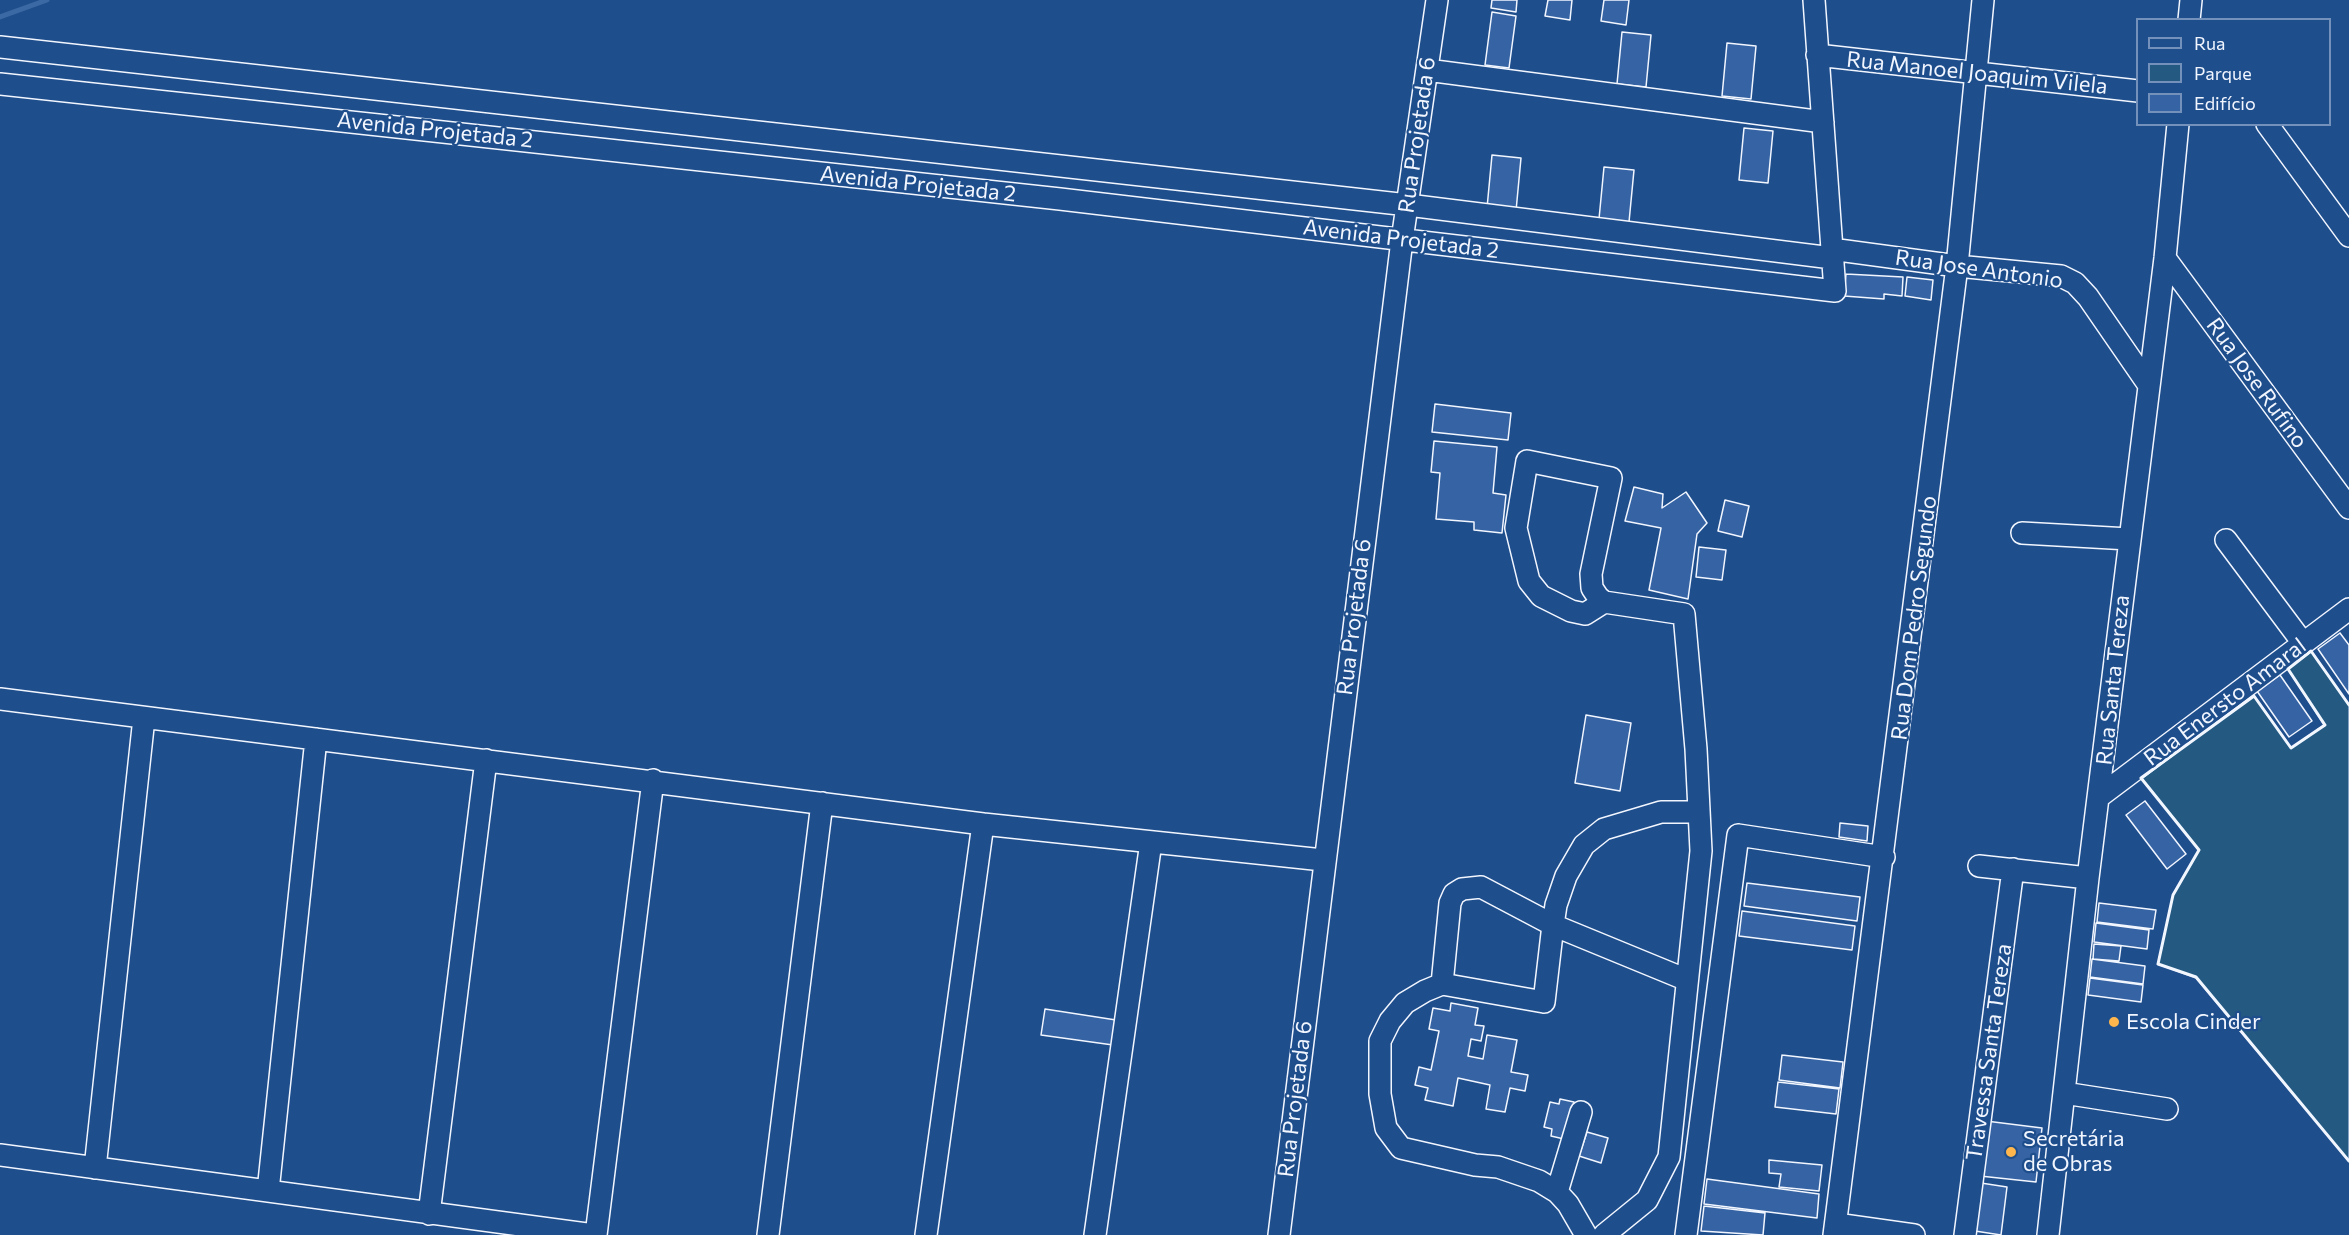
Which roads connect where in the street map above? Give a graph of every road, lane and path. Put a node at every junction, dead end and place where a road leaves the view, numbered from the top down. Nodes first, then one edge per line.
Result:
1 (1437, 0) edge
2 (1814, 0) edge
3 (1983, 0) edge
4 (2191, 0) edge
5 (2189, 18) edge
6 (0, 47) edge
7 (1817, 55) junction
8 (1427, 70) junction
9 (1976, 74) junction
10 (0, 84) edge
11 (2136, 92) edge
12 (1823, 122) junction
13 (2178, 126) edge
14 (2268, 126) edge
15 (1408, 205) junction
16 (2349, 236) edge
17 (1402, 240) junction
18 (1831, 253) junction
19 (2165, 258) junction
20 (1957, 266) junction
21 (2148, 384) junction
22 (2349, 508) edge
23 (2022, 533) dead end
24 (2129, 539) junction
25 (2226, 540) dead end
26 (1604, 602) junction
27 (2349, 609) edge
28 (2303, 643) junction
29 (0, 699) edge
30 (144, 718) junction
31 (316, 739) junction
32 (486, 760) junction
33 (652, 780) junction
34 (2100, 796) junction
35 (822, 803) junction
36 (1698, 812) junction
37 (983, 824) junction
38 (1150, 842) junction
39 (1884, 857) junction
40 (1323, 860) junction
41 (1978, 866) dead end
42 (2013, 869) junction
43 (2088, 878) junction
44 (1553, 925) junction
45 (1687, 980) junction
46 (1442, 984) junction
47 (2064, 1093) junction
48 (2167, 1109) dead end
49 (1581, 1113) dead end
50 (0, 1155) edge
51 (95, 1168) junction
52 (268, 1191) junction
53 (1557, 1192) junction
54 (429, 1214) junction
55 (1835, 1229) edge
56 (560, 1231) junction
57 (526, 1235) edge
58 (595, 1235) edge
59 (768, 1235) edge
60 (926, 1235) edge
61 (1095, 1235) edge
62 (1279, 1235) edge
63 (1586, 1235) edge
64 (1605, 1235) edge
65 (1686, 1235) edge
66 (1914, 1235) edge
67 (1965, 1235) edge
68 (2048, 1235) edge

1 - 8 street, Rua Projetada 6
2 - 7 street
3 - 9 street, Rua Dom Pedro Segundo
4 - 5 street
6 - 15 street, Avenida Projetada 2
7 - 9 street, Rua Manoel Joaquim Vilela
7 - 12 street
8 - 12 street
8 - 15 street, Rua Projetada 6
9 - 11 street, Rua Manoel Joaquim Vilela
9 - 20 street, Rua Dom Pedro Segundo
10 - 17 street, Avenida Projetada 2
12 - 18 street
13 - 19 street, Rua Santa Tereza
14 - 16 street
15 - 17 street, Rua Projetada 6
15 - 18 street, Avenida Projetada 2
17 - 18 street, Avenida Projetada 2
17 - 40 street, Rua Projetada 6
18 - 20 street, Rua Jose Antonio
19 - 21 street, Rua Santa Tereza
19 - 22 street, Rua Jose Rufino
20 - 21 street, Rua Jose Antonio
20 - 39 street, Rua Dom Pedro Segundo
21 - 24 street, Rua Santa Tereza
23 - 24 street
24 - 34 street, Rua Santa Tereza
25 - 28 street
26 - 26 street
26 - 36 street
27 - 28 street, Rua Enersto Amaral
28 - 34 street, Rua Enersto Amaral
29 - 30 street
30 - 31 street
30 - 51 street
31 - 32 street
31 - 52 street
32 - 33 street
32 - 54 street
33 - 35 street
33 - 58 street
34 - 43 street, Rua Santa Tereza
35 - 37 street
35 - 59 street
36 - 44 street
36 - 45 street
37 - 38 street
37 - 60 street
38 - 40 street
38 - 61 street
39 - 55 street, Rua Dom Pedro Segundo
39 - 65 street
40 - 62 street, Rua Projetada 6
41 - 42 street
42 - 43 street
42 - 67 street, Travessa Santa Tereza
43 - 47 street, Rua Santa Tereza
44 - 45 street
44 - 46 street
44 - 46 street
45 - 64 street
46 - 53 street
47 - 48 street
47 - 68 street, Rua Santa Tereza
49 - 53 street
50 - 51 street
51 - 52 street
52 - 54 street
53 - 63 street
54 - 56 street
55 - 66 street
56 - 57 street
56 - 58 street

